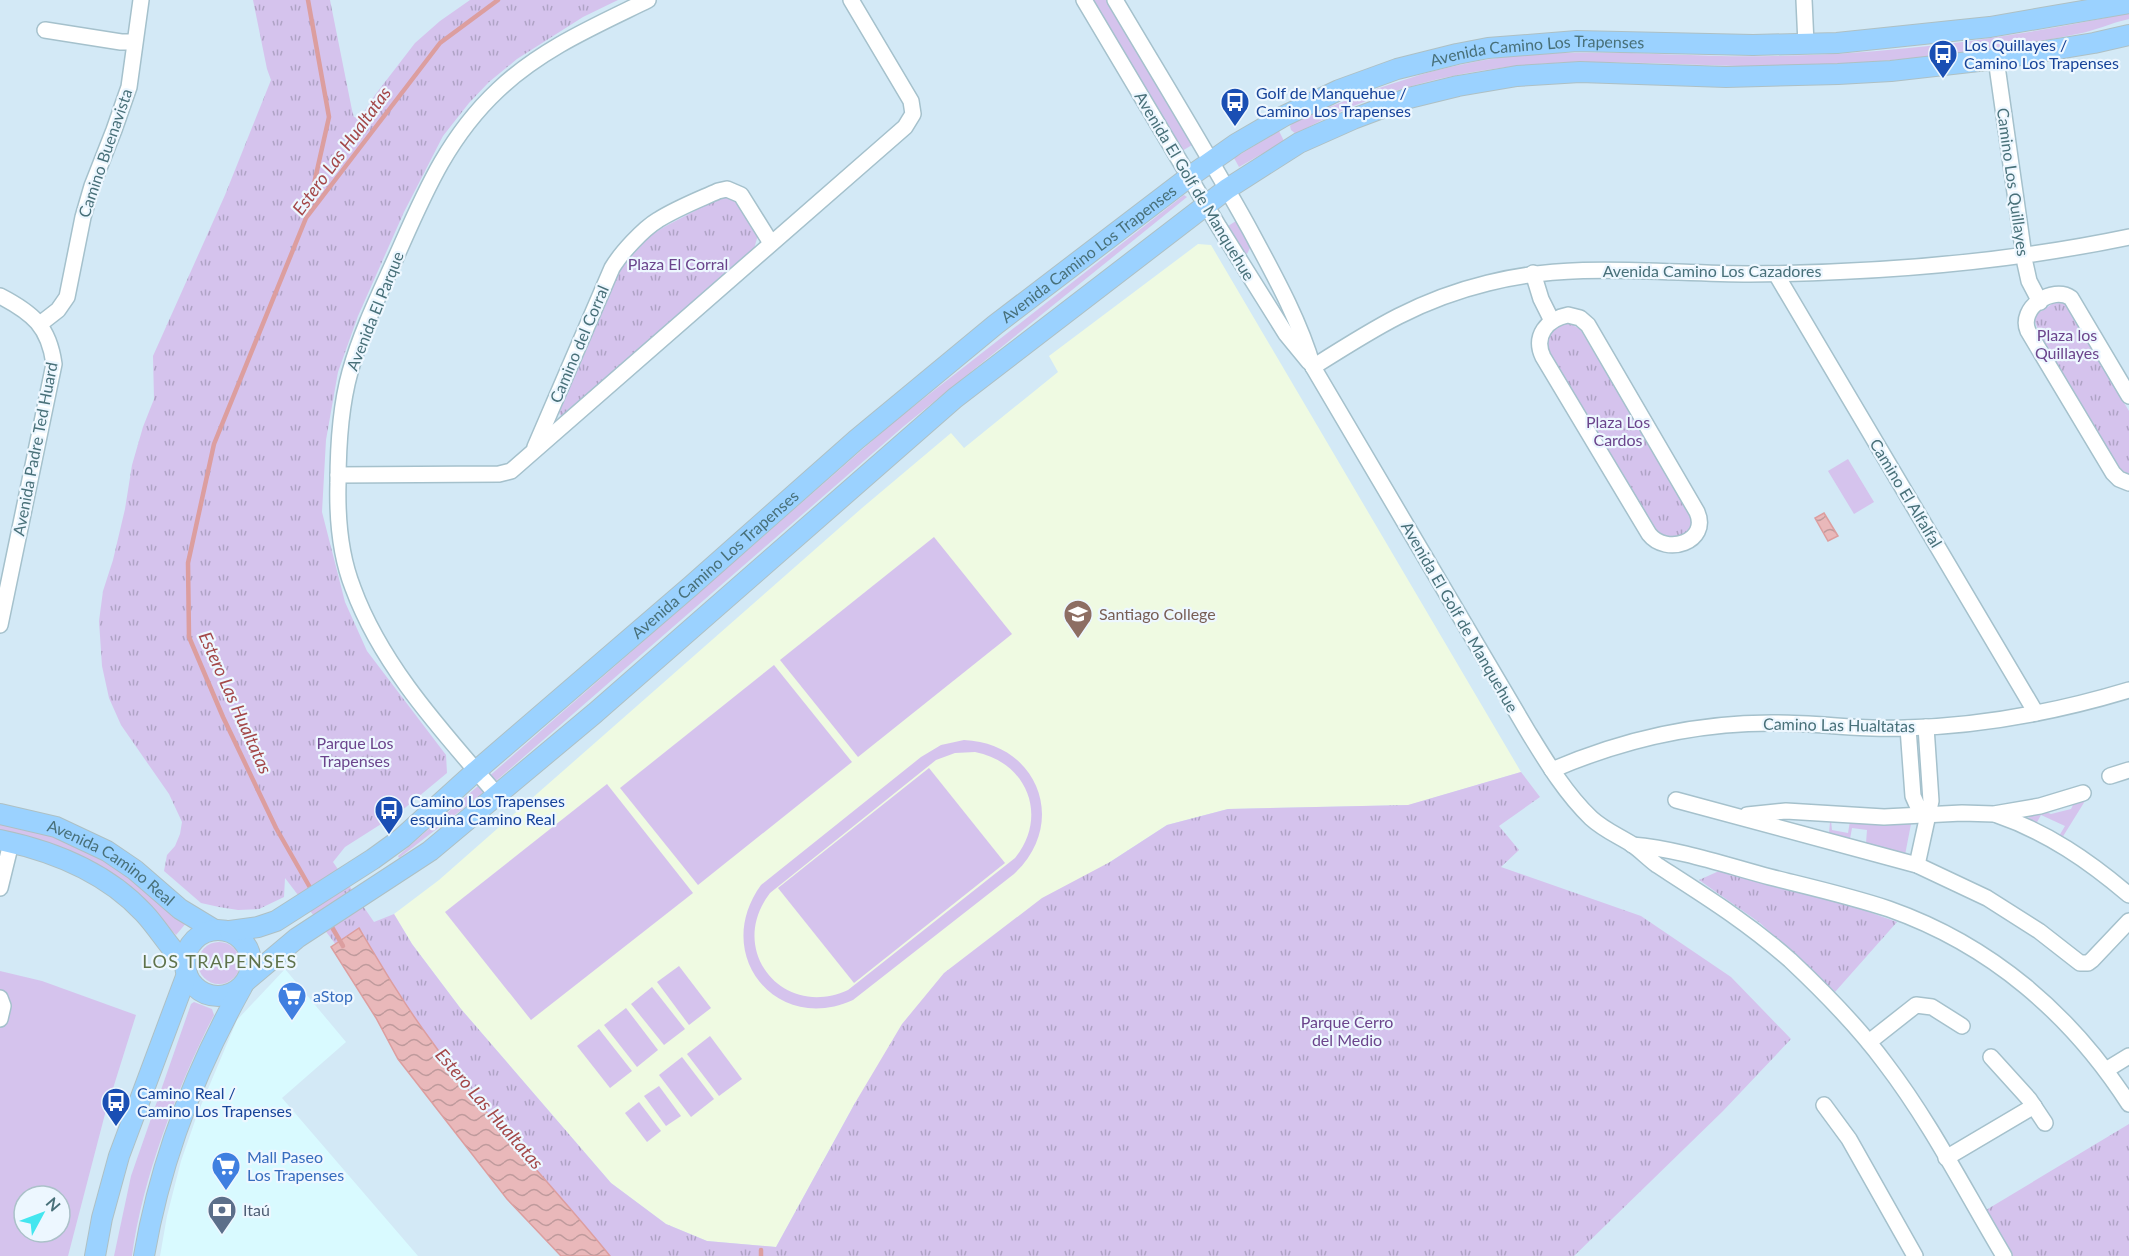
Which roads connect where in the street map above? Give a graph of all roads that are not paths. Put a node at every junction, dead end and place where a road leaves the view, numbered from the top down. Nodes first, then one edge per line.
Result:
1 (141, 0) edge
2 (648, 0) edge
3 (851, 0) edge
4 (1084, 0) edge
5 (1115, 0) edge
6 (1804, 0) edge
7 (2129, 3) edge
8 (45, 30) dead end
9 (2129, 35) edge
10 (134, 42) junction
11 (1806, 44) junction
12 (1996, 59) junction
13 (1284, 116) junction
14 (1299, 143) junction
15 (1211, 161) junction
16 (1189, 177) junction
17 (1227, 189) junction
18 (1205, 206) junction
19 (2129, 237) edge
20 (771, 243) junction
21 (2023, 255) junction
22 (1533, 273) junction
23 (1776, 274) junction
24 (0, 297) edge
25 (2040, 302) junction
26 (1552, 321) junction
27 (40, 324) junction
28 (1313, 366) junction
29 (2129, 396) edge
30 (532, 452) junction
31 (338, 475) junction
32 (2129, 483) edge
33 (0, 625) edge
34 (2129, 690) edge
35 (2036, 713) junction
36 (1926, 727) junction
37 (1908, 728) junction
38 (1552, 770) junction
39 (2129, 770) edge
40 (476, 771) junction
41 (2110, 776) dead end
42 (2083, 793) dead end
43 (497, 795) junction
44 (1676, 800) dead end
45 (0, 814) edge
46 (1927, 814) junction
47 (1994, 814) junction
48 (1742, 816) junction
49 (6, 842) edge
50 (1632, 845) junction
51 (1917, 865) junction
52 (0, 888) edge
53 (2129, 896) edge
54 (2129, 921) edge
55 (221, 930) junction
56 (186, 969) junction
57 (245, 983) junction
58 (0, 998) edge
59 (0, 1019) edge
60 (1962, 1026) dead end
61 (1869, 1042) junction
62 (2129, 1056) edge
63 (1991, 1057) dead end
64 (2106, 1070) junction
65 (2129, 1104) edge
66 (1824, 1105) dead end
67 (2034, 1106) junction
68 (2044, 1122) dead end
69 (1946, 1158) junction
70 (95, 1256) edge
71 (144, 1256) edge
72 (1915, 1256) edge
73 (2004, 1256) edge

1 - 10 street, Camino Buenavista
2 - 31 street, Avenida El Parque
3 - 20 street, Camino del Corral
4 - 16 street, Avenida El Golf de Manquehue
5 - 15 street, Avenida El Golf de Manquehue
6 - 11 street
7 - 11 main road, Avenida Camino Los Trapenses
8 - 10 street
9 - 12 main road, Avenida Camino Los Trapenses
10 - 27 street, Camino Buenavista
11 - 13 main road, Avenida Camino Los Trapenses
12 - 14 main road, Avenida Camino Los Trapenses
12 - 21 street, Camino Los Quillayes
13 - 14 main road
13 - 15 main road, Avenida Camino Los Trapenses
14 - 17 main road, Avenida Camino Los Trapenses
15 - 16 main road, Avenida Camino Los Trapenses
15 - 17 street, Avenida El Golf de Manquehue
16 - 18 street, Avenida El Golf de Manquehue
16 - 40 main road, Avenida Camino Los Trapenses
17 - 18 main road, Avenida Camino Los Trapenses
17 - 28 street, Avenida El Golf de Manquehue
18 - 28 street, Avenida El Golf de Manquehue
18 - 43 main road, Avenida Camino Los Trapenses
19 - 21 street, Avenida Camino Los Cazadores
20 - 30 street, Camino del Corral
20 - 30 street, Camino del Corral
21 - 23 street, Avenida Camino Los Cazadores
21 - 25 street, Camino Los Quillayes
22 - 23 street, Avenida Camino Los Cazadores
22 - 26 street
22 - 28 street, Avenida Camino Los Cazadores
23 - 35 street, Camino El Alfalfal
24 - 27 street, Avenida Padre Ted Huard
25 - 29 street
25 - 32 street
26 - 26 street
27 - 33 street, Avenida Padre Ted Huard
28 - 38 street, Avenida El Golf de Manquehue
30 - 31 street, Camino del Corral
31 - 40 street, Avenida El Parque
34 - 35 street, Camino Las Hualtatas
35 - 36 street, Camino Las Hualtatas
36 - 37 street, Camino Las Hualtatas
36 - 46 street
37 - 38 street, Camino Las Hualtatas
37 - 46 street
38 - 50 street, Avenida El Golf de Manquehue
39 - 41 street
40 - 43 street, Avenida El Parque
40 - 55 main road, Avenida Camino Los Trapenses
42 - 47 street
43 - 57 main road, Avenida Camino Los Trapenses
44 - 48 street
45 - 55 main road, Avenida Camino Real
46 - 47 street
46 - 48 street
46 - 51 street
47 - 53 street
48 - 51 street
49 - 52 street
49 - 56 main road, Avenida Camino Real
50 - 61 street, Avenida El Golf de Manquehue
50 - 64 street, Avenida El Golf de Manquehue
51 - 54 street
55 - 56 main road
55 - 57 main road
56 - 57 main road
56 - 70 main road
57 - 71 main road, Avenida Camino Los Trapenses
58 - 59 street
60 - 61 street
61 - 69 street, Avenida El Golf de Manquehue
62 - 64 street
63 - 67 street
64 - 65 street, Avenida El Golf de Manquehue
66 - 72 street
67 - 68 street
67 - 69 street
69 - 73 street, Avenida El Golf de Manquehue

